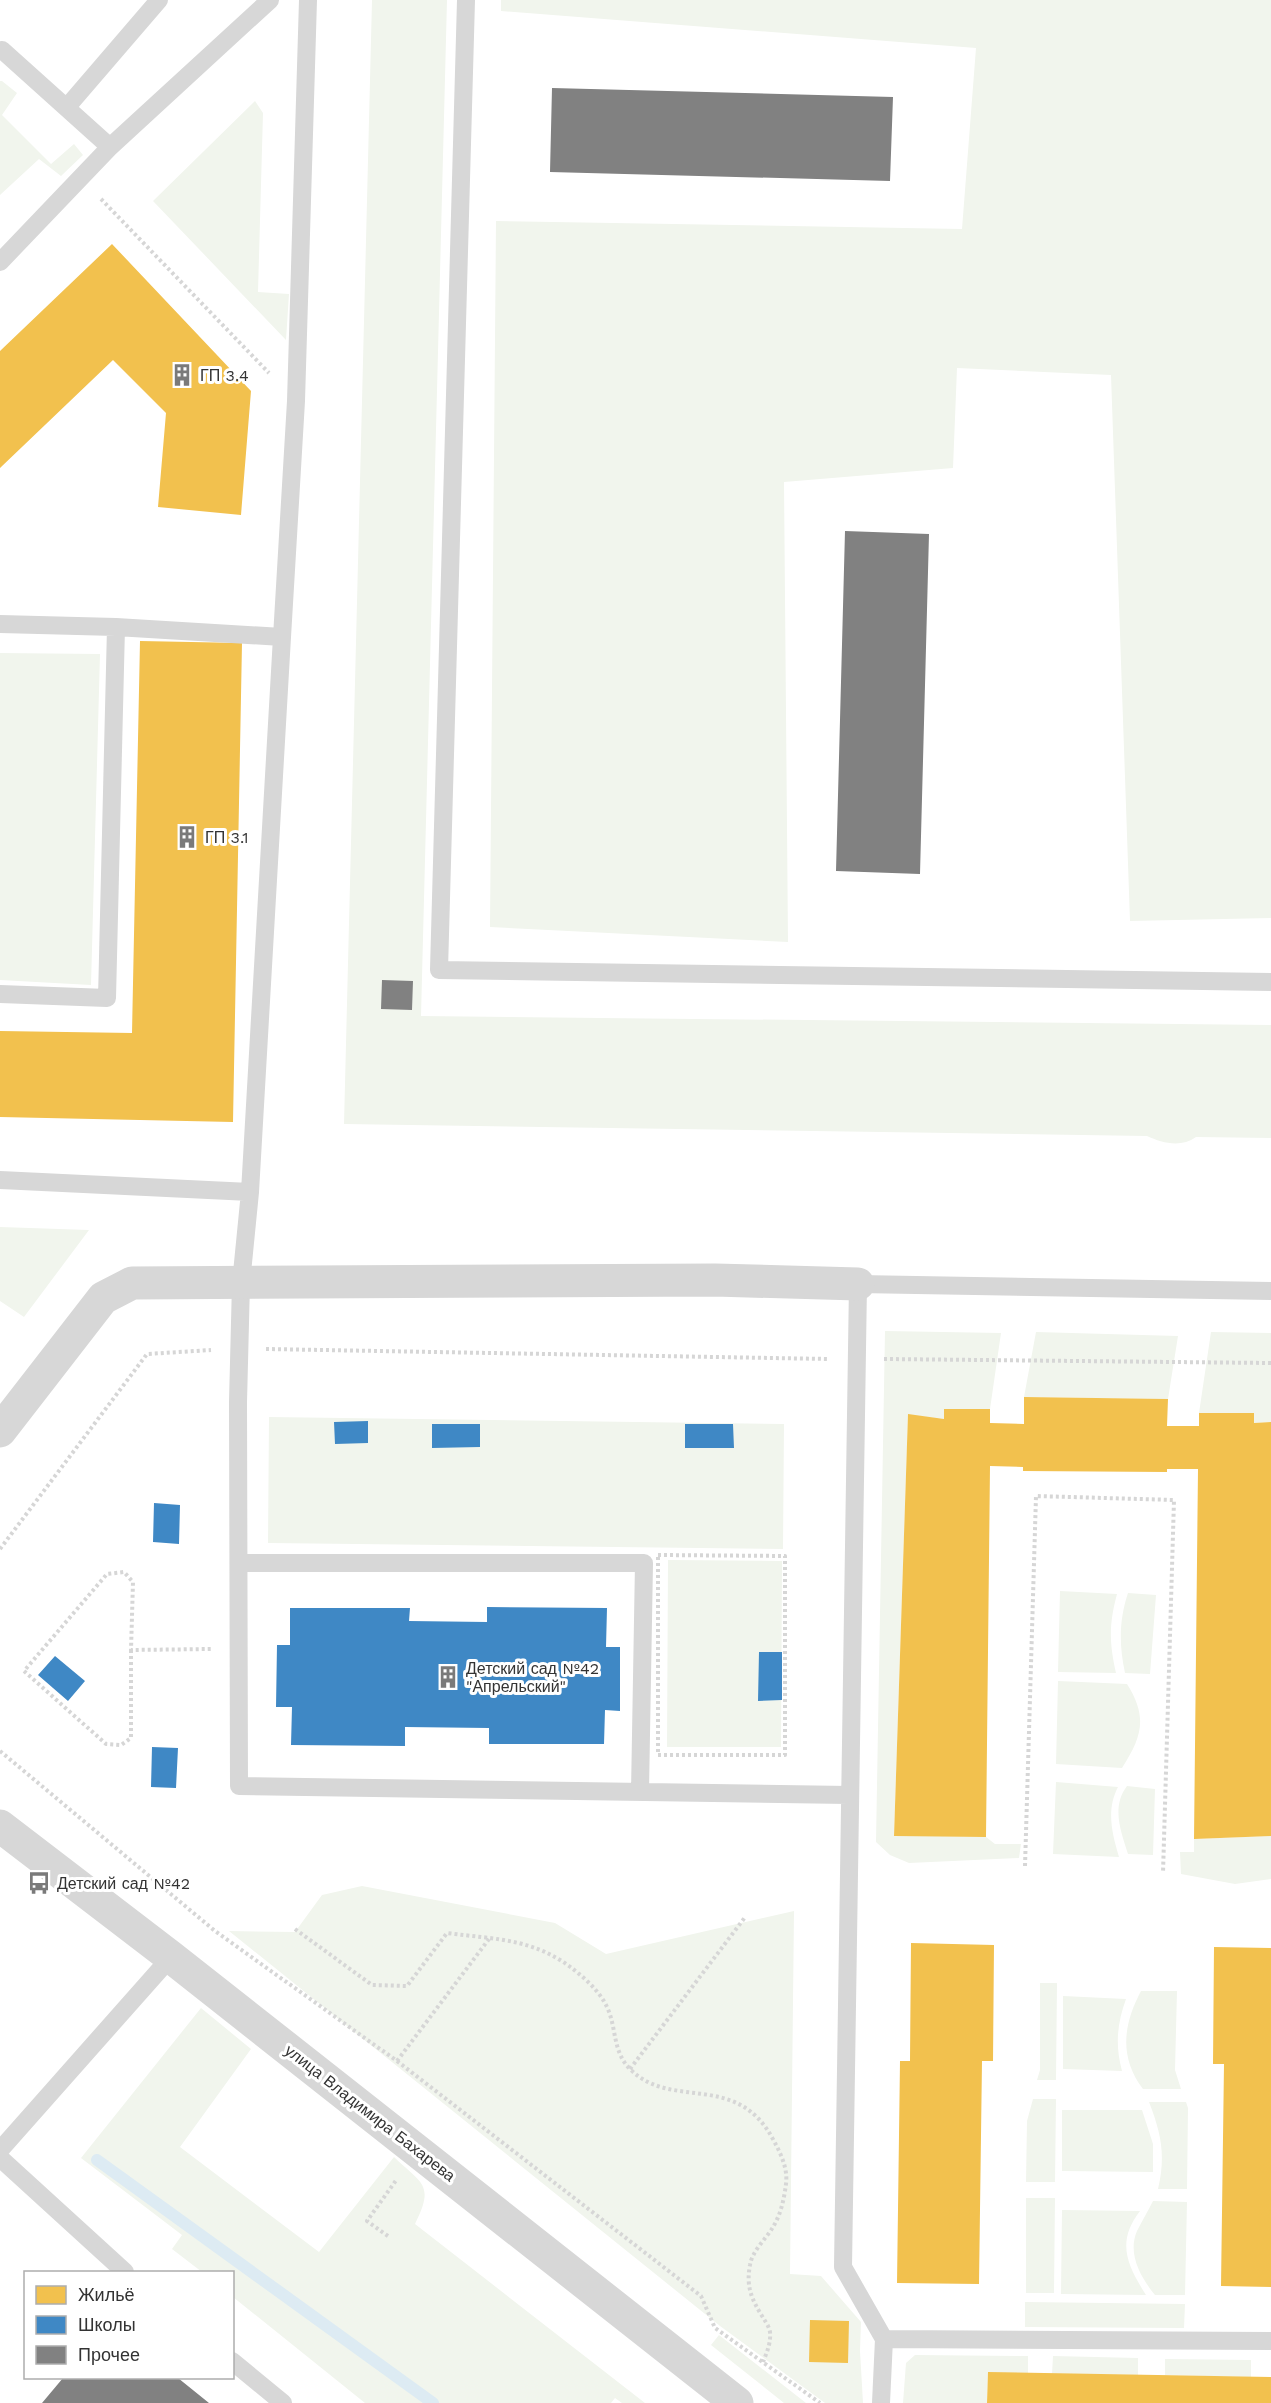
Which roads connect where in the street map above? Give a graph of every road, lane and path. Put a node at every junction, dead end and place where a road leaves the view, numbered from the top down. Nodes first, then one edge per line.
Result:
1 (159, 0) edge
2 (270, 0) edge
3 (308, 0) edge
4 (466, 0) edge
5 (2, 50) dead end
6 (66, 107) junction
7 (110, 147) junction
8 (82, 179) junction
9 (0, 262) edge
10 (296, 401) junction
11 (0, 624) edge
12 (116, 627) junction
13 (282, 637) junction
14 (1271, 982) edge
15 (0, 994) edge
16 (0, 1180) edge
17 (250, 1192) junction
18 (241, 1283) junction
19 (858, 1284) junction
20 (1271, 1291) edge
21 (239, 1348) junction
22 (858, 1359) junction
23 (1271, 1363) edge
24 (0, 1431) edge
25 (0, 1549) edge
26 (647, 1555) dead end
27 (658, 1555) junction
28 (239, 1563) junction
29 (239, 1649) junction
30 (131, 1650) junction
31 (0, 1751) edge
32 (640, 1792) junction
33 (849, 1795) junction
34 (0, 1826) edge
35 (1025, 1866) dead end
36 (1163, 1873) dead end
37 (746, 1917) dead end
38 (295, 1929) dead end
39 (490, 1939) junction
40 (171, 1957) junction
41 (397, 2061) junction
42 (630, 2069) junction
43 (0, 2150) edge
44 (417, 2151) junction
45 (0, 2158) edge
46 (388, 2236) dead end
47 (124, 2271) edge
48 (884, 2339) junction
49 (1271, 2341) edge
50 (763, 2362) junction
51 (234, 2363) edge
52 (283, 2403) edge
53 (737, 2403) edge
54 (820, 2403) edge
55 (881, 2403) edge

1 - 6 lane
2 - 7 lane
3 - 10 lane
4 - 14 lane
5 - 6 lane
6 - 7 lane
7 - 8 lane
8 - 9 lane
8 - 10 path
10 - 13 lane
11 - 12 lane
12 - 13 lane
12 - 15 lane
13 - 17 lane
16 - 17 lane
17 - 18 lane
18 - 19 street
18 - 21 lane
18 - 24 street
19 - 20 lane
19 - 22 lane
21 - 22 path
21 - 25 path
21 - 28 lane
22 - 23 path
22 - 33 lane
26 - 27 path
27 - 27 path
28 - 29 lane
28 - 32 lane
29 - 30 path
29 - 32 lane
30 - 30 path
31 - 41 path
32 - 33 lane
33 - 48 lane
34 - 40 street, улица Владимира Бахарева
35 - 36 path
37 - 42 path
38 - 39 path
39 - 41 path
39 - 42 path
40 - 43 lane
40 - 44 street, улица Владимира Бахарева
41 - 50 path
42 - 50 path
44 - 46 path
44 - 53 street, улица Владимира Бахарева
45 - 47 lane
48 - 49 lane
48 - 55 lane
50 - 54 path
51 - 52 lane

